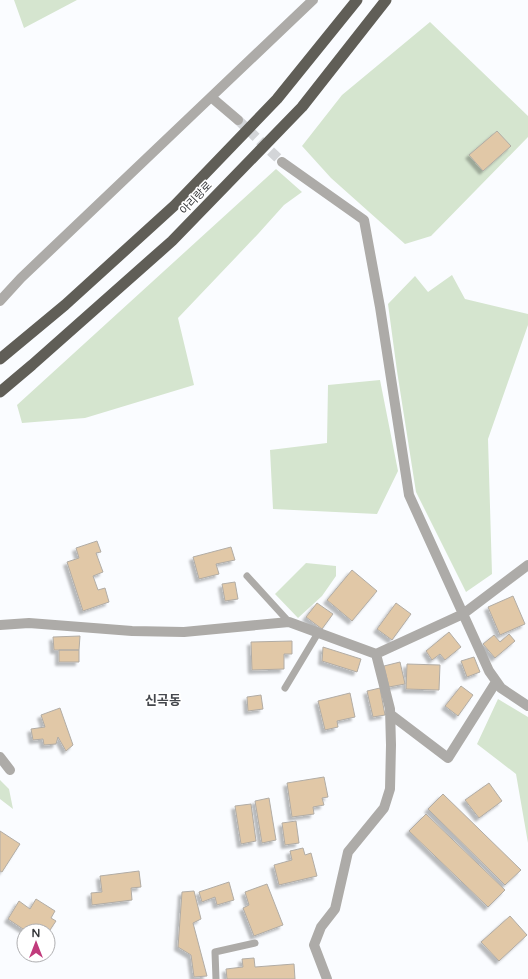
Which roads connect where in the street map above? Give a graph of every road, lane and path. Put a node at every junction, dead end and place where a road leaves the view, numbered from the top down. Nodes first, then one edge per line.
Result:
1 (313, 0) edge
2 (357, 0) edge
3 (386, 0) edge
4 (211, 97) junction
5 (238, 120) tunnel mouth
6 (282, 162) tunnel mouth
7 (0, 301) edge
8 (0, 359) edge
9 (0, 392) edge
10 (528, 565) edge
11 (247, 576) dead end
12 (463, 614) junction
13 (289, 622) junction
14 (0, 625) edge
15 (318, 633) junction
16 (376, 654) junction
17 (496, 682) junction
18 (285, 688) dead end
19 (528, 706) edge
20 (390, 714) junction
21 (0, 757) edge
22 (10, 770) dead end
23 (255, 943) dead end
24 (216, 979) edge
25 (327, 979) edge

1 - 4 street
2 - 8 highway, 아리랑로
3 - 9 highway, 아리랑로
4 - 5 street
4 - 7 street
6 - 12 street
10 - 12 street
11 - 13 lane
12 - 16 street
12 - 17 street
13 - 14 street
13 - 15 street
15 - 16 street
15 - 18 lane
16 - 20 street
17 - 19 street
17 - 20 street
20 - 25 street
21 - 22 street
23 - 24 lane

